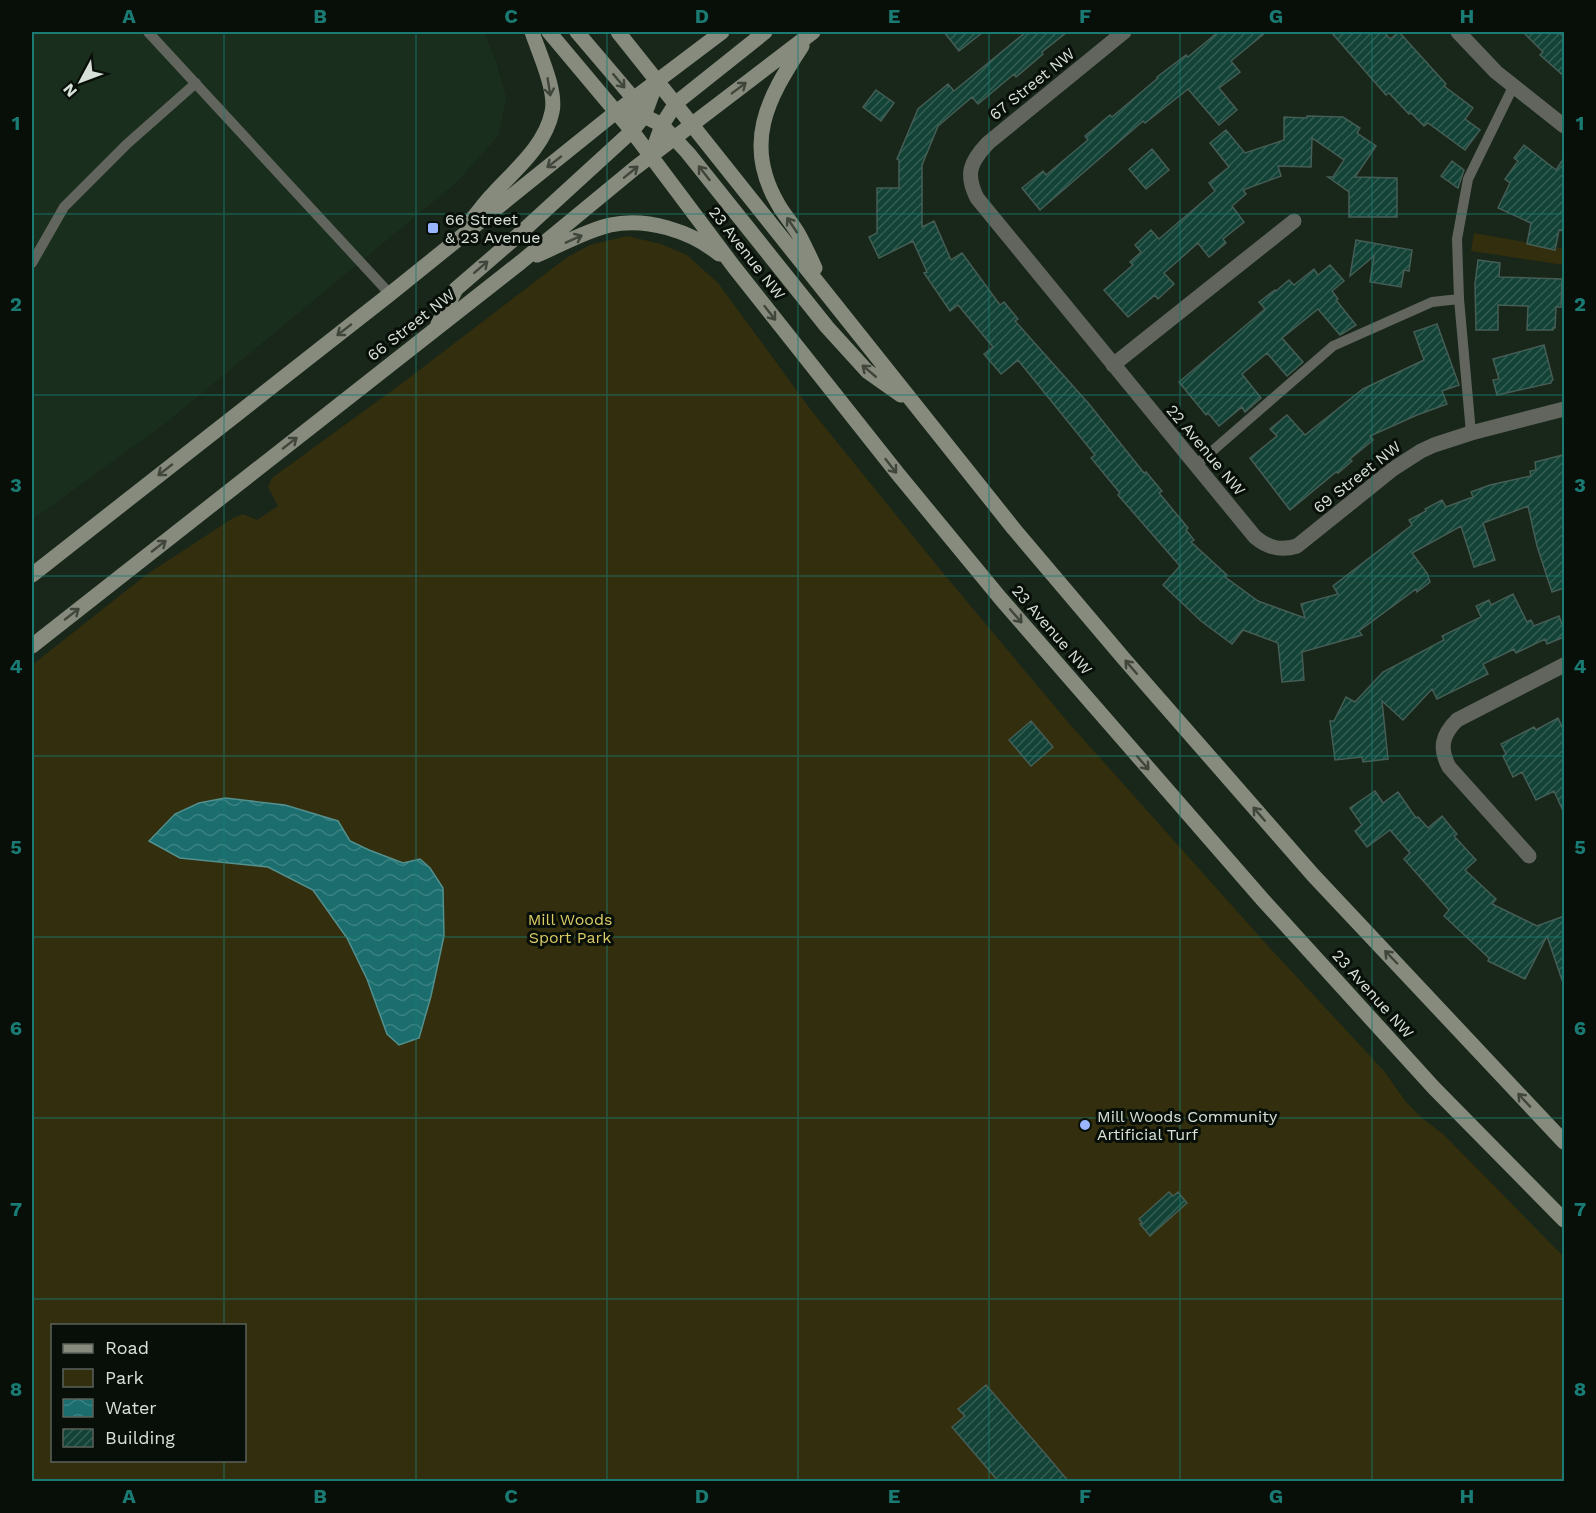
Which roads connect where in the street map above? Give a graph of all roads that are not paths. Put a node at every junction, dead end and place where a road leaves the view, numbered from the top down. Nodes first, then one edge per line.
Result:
1 (148, 32) edge
2 (532, 32) edge
3 (549, 32) edge
4 (577, 32) edge
5 (618, 32) edge
6 (722, 32) edge
7 (765, 32) edge
8 (1124, 32) edge
9 (1458, 32) edge
10 (811, 33) edge
11 (657, 81) junction
12 (196, 83) junction
13 (1514, 87) junction
14 (642, 106) junction
15 (616, 112) junction
16 (668, 114) junction
17 (693, 123) junction
18 (1564, 126) edge
19 (632, 131) junction
20 (675, 137) junction
21 (651, 156) junction
22 (970, 170) joint
23 (1294, 221) dead end
24 (453, 242) junction
25 (520, 262) junction
26 (32, 263) edge
27 (734, 267) junction
28 (390, 294) junction
29 (829, 295) junction
30 (1459, 299) junction
31 (435, 330) junction
32 (1113, 365) junction
33 (916, 405) junction
34 (1564, 409) edge
35 (1471, 433) junction
36 (1195, 466) junction
37 (1279, 549) joint
38 (32, 575) edge
39 (32, 646) edge
40 (1564, 665) edge
41 (1529, 856) dead end
42 (1564, 1142) edge
43 (1564, 1220) edge

1 - 12 lane
2 -> 24 main road
3 - 15 main road, 23 Avenue NW
4 -> 14 main road
5 - 11 main road
6 - 11 main road
7 - 16 main road
8 - 22 street, 67 Street NW
9 - 13 street
17 -> 10 main road, 66 Street NW
29 -> 10 main road
11 - 14 main road
11 - 16 main road
12 - 26 lane
12 - 28 lane
13 - 18 street
13 - 30 lane
14 - 15 main road
14 - 16 main road
14 - 19 main road
15 - 19 main road, 23 Avenue NW
15 -> 24 main road
16 - 17 main road
16 - 20 main road
16 - 21 main road
17 - 20 main road, 66 Street NW
17 - 29 main road
19 - 21 main road, 23 Avenue NW
31 -> 19 main road
20 - 21 main road, 66 Street NW
33 -> 20 main road
25 -> 21 main road, 66 Street NW
21 - 27 main road, 23 Avenue NW
22 - 32 street, 22 Avenue NW
23 - 32 street
24 - 28 main road
25 -> 27 main road
25 - 31 main road, 66 Street NW
27 -> 43 main road, 23 Avenue NW
28 -> 38 main road
29 - 33 main road
30 - 35 lane
30 - 36 lane
39 -> 31 main road, 66 Street NW
32 - 36 street, 22 Avenue NW
42 -> 33 main road
34 - 35 street, 69 Street NW
35 - 37 street, 69 Street NW
36 - 37 street, 22 Avenue NW
40 - 41 street

